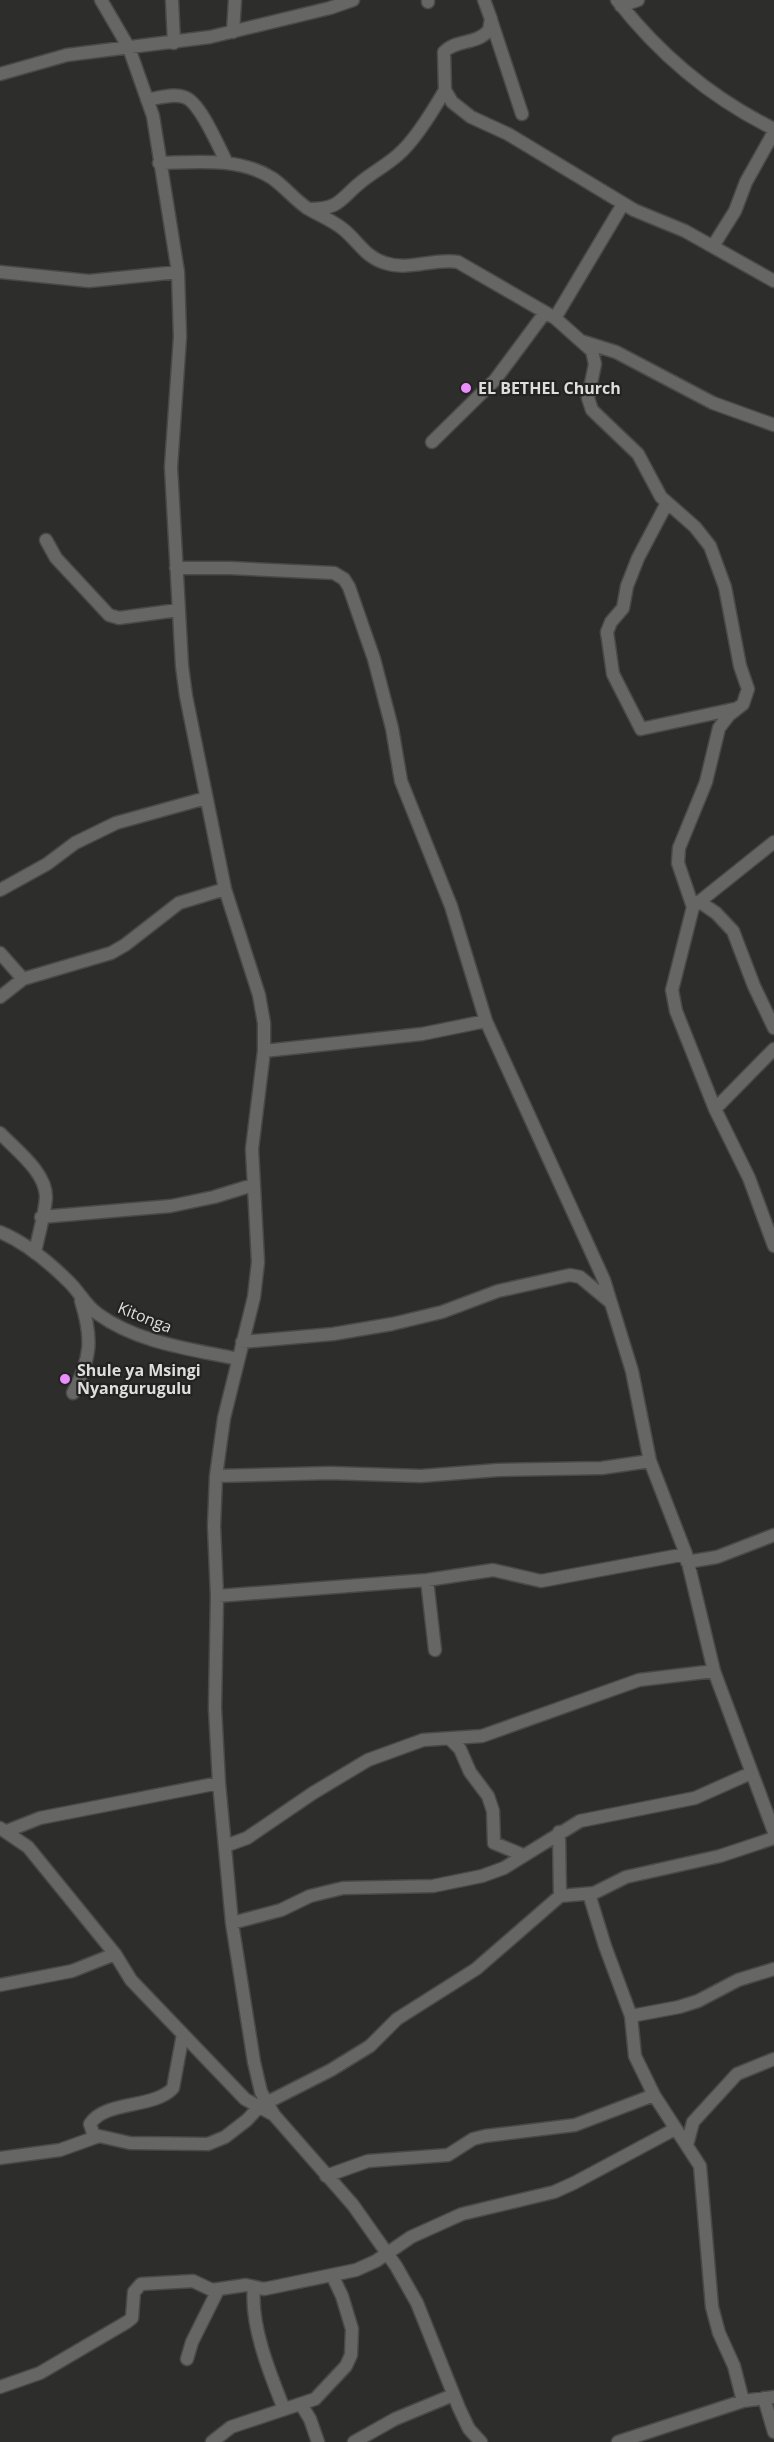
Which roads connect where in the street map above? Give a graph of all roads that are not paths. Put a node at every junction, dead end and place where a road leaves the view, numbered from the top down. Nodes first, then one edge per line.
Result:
1 (101, 0) edge
2 (172, 0) edge
3 (235, 0) edge
4 (353, 0) edge
5 (484, 0) edge
6 (638, 0) edge
7 (619, 3) edge
8 (491, 19) junction
9 (233, 32) junction
10 (174, 43) junction
11 (129, 48) junction
12 (0, 74) edge
13 (445, 90) junction
14 (147, 100) junction
15 (522, 114) dead end
16 (774, 130) edge
17 (159, 163) junction
18 (227, 163) junction
19 (623, 204) junction
20 (309, 209) junction
21 (713, 246) junction
22 (0, 272) edge
23 (178, 272) junction
24 (774, 281) edge
25 (549, 316) junction
26 (580, 341) junction
27 (774, 425) edge
28 (432, 442) dead end
29 (667, 503) junction
30 (46, 540) dead end
31 (176, 568) junction
32 (178, 610) junction
33 (738, 709) junction
34 (206, 798) junction
35 (774, 842) edge
36 (225, 889) junction
37 (0, 891) edge
38 (696, 904) junction
39 (0, 953) edge
40 (23, 979) junction
41 (0, 997) edge
42 (769, 1005) edge
43 (486, 1020) junction
44 (774, 1028) edge
45 (774, 1049) edge
46 (264, 1051) junction
47 (715, 1109) junction
48 (0, 1133) edge
49 (253, 1185) junction
50 (42, 1216) junction
51 (0, 1232) edge
52 (774, 1246) edge
53 (35, 1253) junction
54 (78, 1294) junction
55 (610, 1303) junction
56 (242, 1342) junction
57 (238, 1359) junction
58 (73, 1393) dead end
59 (650, 1461) junction
60 (216, 1476) junction
61 (774, 1535) edge
62 (686, 1558) junction
63 (427, 1580) junction
64 (217, 1596) junction
65 (435, 1650) dead end
66 (714, 1671) junction
67 (450, 1738) junction
68 (751, 1773) junction
69 (219, 1783) junction
70 (4, 1830) edge
71 (559, 1832) junction
72 (774, 1832) edge
73 (774, 1838) edge
74 (225, 1846) junction
75 (523, 1855) junction
76 (589, 1894) junction
77 (561, 1896) junction
78 (232, 1923) junction
79 (116, 1954) junction
80 (774, 1969) edge
81 (0, 1985) edge
82 (632, 2016) junction
83 (183, 2034) junction
84 (774, 2059) edge
85 (654, 2095) junction
86 (262, 2105) junction
87 (675, 2129) junction
88 (94, 2136) junction
89 (687, 2145) junction
90 (0, 2158) edge
91 (326, 2176) junction
92 (388, 2253) junction
93 (333, 2277) junction
94 (254, 2288) junction
95 (218, 2290) junction
96 (187, 2359) dead end
97 (0, 2387) edge
98 (453, 2395) junction
99 (769, 2398) edge
100 (743, 2401) junction
101 (302, 2406) junction
102 (284, 2409) junction
103 (774, 2432) edge
104 (212, 2442) edge
105 (318, 2442) edge
106 (354, 2442) edge
107 (481, 2442) edge
108 (618, 2442) edge

1 - 11 street
2 - 10 street
3 - 9 street
4 - 9 street
5 - 8 street
6 - 7 street
7 - 16 street
8 - 13 street
8 - 15 street
9 - 10 street
10 - 11 street
11 - 12 street
11 - 14 street
13 - 19 street
13 - 20 street
14 - 17 street
14 - 18 street
16 - 21 street
17 - 18 street
17 - 23 street
18 - 20 street
19 - 21 street
19 - 25 street
20 - 25 street
21 - 24 street
22 - 23 street
23 - 31 street
25 - 26 street
25 - 28 street
26 - 27 street
26 - 29 street
29 - 33 street
29 - 33 street
30 - 32 street
31 - 32 street
31 - 43 street
32 - 34 street
33 - 38 street
34 - 36 street
34 - 37 street
35 - 38 street
36 - 40 street
36 - 46 street
38 - 42 street
38 - 47 street
39 - 40 street
40 - 41 street
42 - 44 street
43 - 46 street
43 - 55 street
45 - 47 street
46 - 49 street
47 - 52 street
48 - 50 street
49 - 50 street
49 - 56 street
50 - 53 street
51 - 53 street, Kitonga
53 - 54 street, Kitonga
54 - 57 street, Kitonga
54 - 58 street
55 - 56 street
55 - 59 street
56 - 57 street
57 - 60 street
59 - 60 street
59 - 62 street
60 - 64 street
61 - 62 street
62 - 63 street
62 - 66 street
63 - 64 street
63 - 65 street
64 - 69 street
66 - 67 street
66 - 68 street
67 - 74 street
67 - 75 street
68 - 71 street
68 - 72 street
69 - 70 street
69 - 74 street
70 - 79 street
71 - 75 street
71 - 77 street
73 - 76 street
74 - 78 street
75 - 78 street
76 - 77 street
76 - 82 street
77 - 86 street
78 - 86 street
79 - 81 street
79 - 83 street
80 - 82 street
82 - 85 street
83 - 86 street
83 - 88 street
84 - 89 street
85 - 87 street
85 - 91 street
86 - 88 street
86 - 91 street
87 - 89 street
87 - 92 street
88 - 90 street
89 - 100 street
91 - 92 street
92 - 93 street
92 - 98 street
93 - 94 street
93 - 101 street
94 - 95 street
94 - 102 street
95 - 96 street
95 - 97 street
98 - 106 street
98 - 107 street
99 - 100 street
99 - 103 street
100 - 108 street
101 - 102 street
101 - 105 street
102 - 104 street

